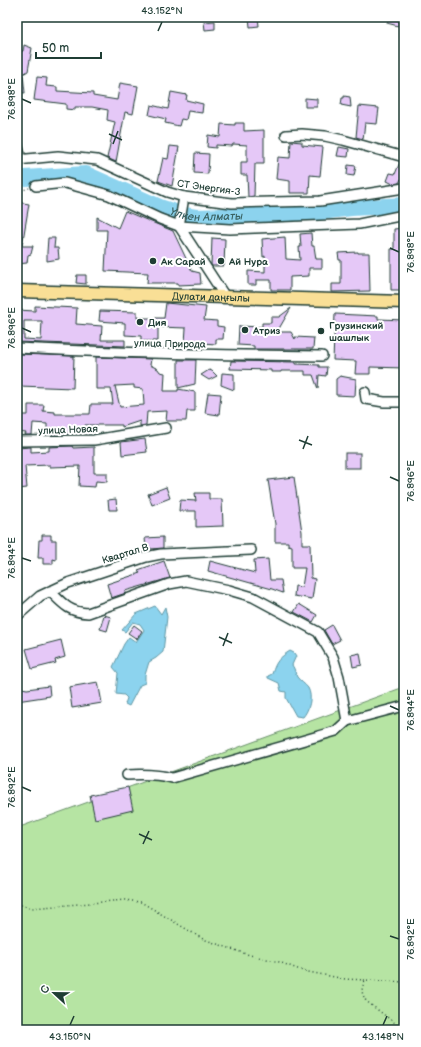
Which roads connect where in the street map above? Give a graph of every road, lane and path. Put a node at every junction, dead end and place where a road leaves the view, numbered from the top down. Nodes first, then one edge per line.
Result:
1 (286, 135) dead end
2 (17, 143) edge
3 (404, 157) edge
4 (19, 159) edge
5 (36, 186) joint
6 (404, 188) edge
7 (17, 192) edge
8 (184, 200) junction
9 (404, 215) edge
10 (180, 222) junction
11 (17, 291) edge
12 (226, 298) junction
13 (404, 302) edge
14 (17, 348) edge
15 (322, 356) dead end
16 (365, 392) dead end
17 (404, 402) edge
18 (166, 428) dead end
19 (17, 441) edge
20 (251, 550) dead end
21 (50, 591) junction
22 (17, 616) edge
23 (404, 706) edge
24 (347, 721) junction
25 (127, 775) dead end
26 (17, 904) edge
27 (365, 980) junction
28 (404, 982) edge
29 (404, 1030) edge

1 - 3 street
2 - 4 street
4 - 8 street, СТ Энергия-3
5 - 7 path
5 - 10 street
6 - 8 street, СТ Энергия-3
8 - 10 street
9 - 10 street
10 - 12 street
11 - 12 main road, Дулати даңғылы
12 - 13 main road, Дулати даңғылы
14 - 15 street, улица Природа
16 - 17 street
18 - 19 street, улица Новая
20 - 21 street, Квартал В
21 - 22 street, Квартал В
21 - 24 street
23 - 24 street
24 - 25 street
26 - 27 path
27 - 28 path
27 - 29 path

